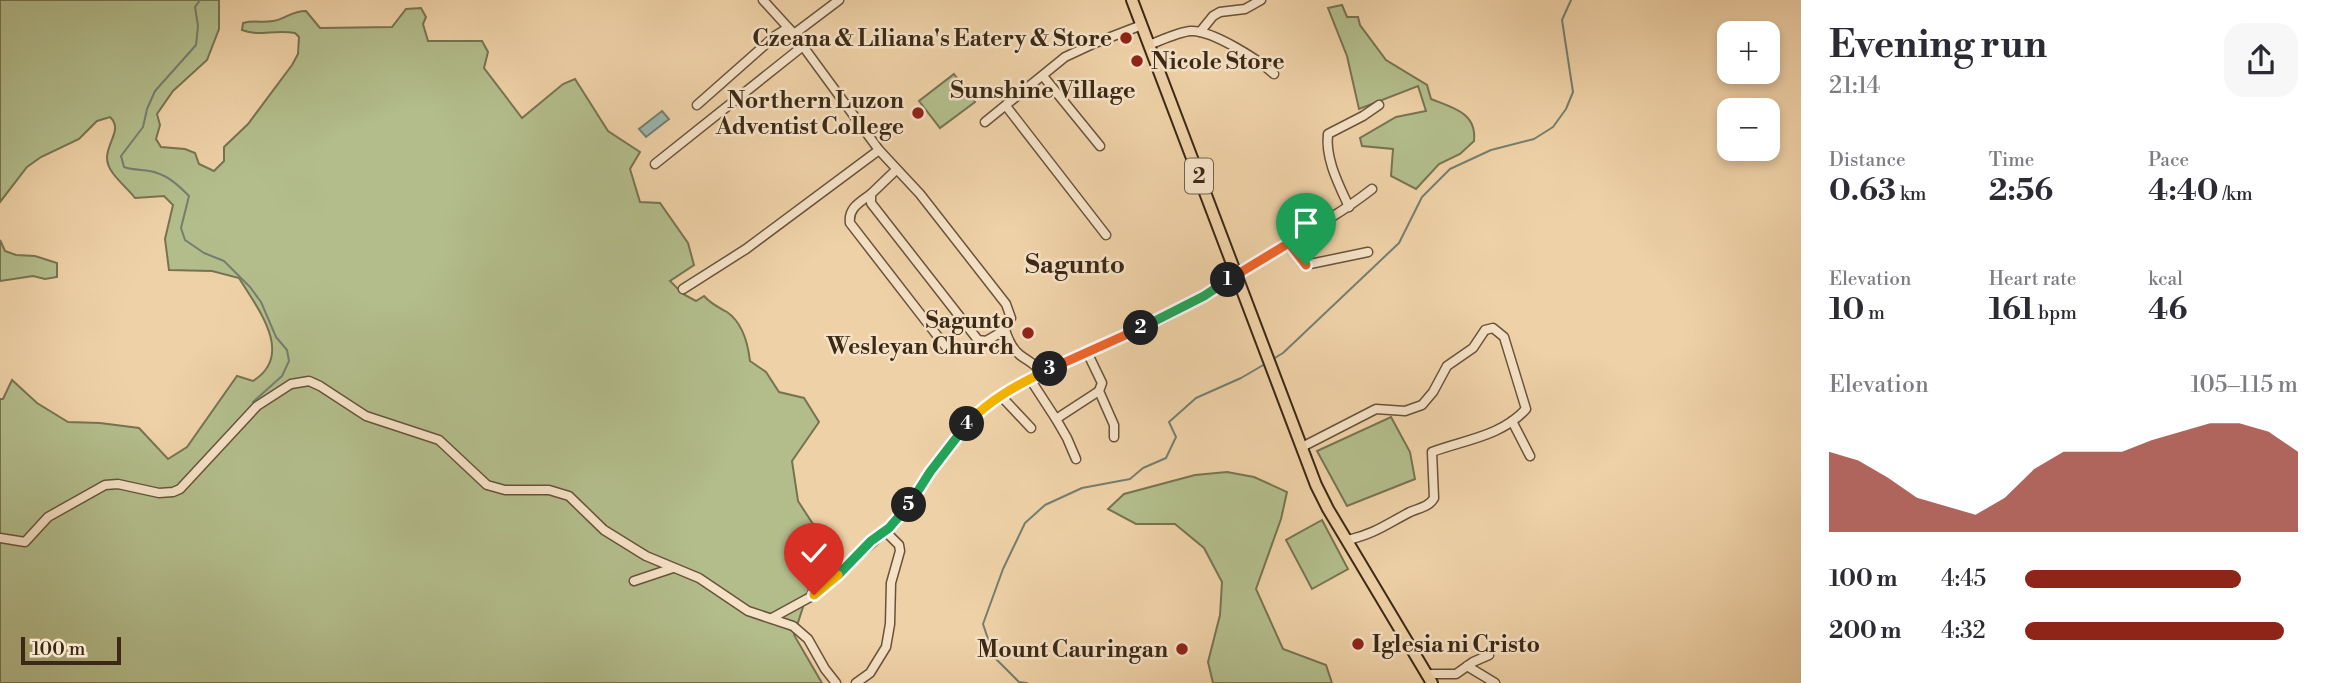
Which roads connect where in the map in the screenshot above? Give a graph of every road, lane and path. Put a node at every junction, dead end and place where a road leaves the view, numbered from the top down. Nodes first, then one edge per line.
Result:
1 (763, 0) edge
2 (839, 0) edge
3 (1132, 0) edge
4 (1261, 0) edge
5 (1142, 25) junction
6 (791, 31) junction
7 (1200, 32) junction
8 (1149, 45) junction
9 (803, 46) junction
10 (1274, 74) dead end
11 (1043, 76) junction
12 (696, 105) dead end
13 (1380, 105) dead end
14 (1006, 106) junction
15 (985, 122) dead end
16 (1100, 146) dead end
17 (879, 150) junction
18 (655, 164) dead end
19 (896, 170) junction
20 (1372, 189) dead end
21 (871, 194) junction
22 (1349, 207) junction
23 (1106, 235) dead end
24 (1289, 243) junction
25 (1368, 252) dead end
26 (1235, 275) junction
27 (683, 289) dead end
28 (1004, 330) junction
29 (946, 347) dead end
30 (1087, 352) junction
31 (1041, 374) junction
32 (1030, 379) junction
33 (1099, 391) junction
34 (1000, 395) junction
35 (1056, 419) junction
36 (1512, 421) junction
37 (1031, 428) dead end
38 (1114, 437) dead end
39 (1302, 447) junction
40 (1530, 456) dead end
41 (1076, 459) dead end
42 (889, 528) junction
43 (0, 538) edge
44 (1348, 540) junction
45 (673, 568) junction
46 (634, 580) dead end
47 (772, 618) junction
48 (1489, 655) dead end
49 (1467, 666) junction
50 (1429, 678) edge
51 (836, 683) edge
52 (856, 683) edge
53 (1495, 683) edge

1 - 6 street
2 - 6 street
3 - 5 highway, 2
4 - 7 street
5 - 8 highway, 2
5 - 11 street
6 - 9 street
6 - 12 street
7 - 8 street
7 - 10 street
8 - 26 highway, 2
9 - 17 street
9 - 18 street
11 - 14 street
11 - 16 street
13 - 22 street
14 - 15 street
14 - 23 street
17 - 19 street
17 - 27 street
19 - 21 street
19 - 28 street
20 - 22 street
21 - 28 street
21 - 29 street
22 - 24 street
24 - 25 street
24 - 26 street
26 - 30 street
26 - 39 highway, 2
28 - 31 street
30 - 31 street
30 - 33 street
31 - 32 street
32 - 34 street
32 - 35 street
33 - 35 street
33 - 38 street
34 - 37 street
34 - 42 street
35 - 41 street
36 - 39 street
36 - 40 street
36 - 44 street
39 - 44 highway, 2
42 - 47 street
42 - 52 street
43 - 45 street
44 - 50 highway, 2
45 - 46 street
45 - 47 street
47 - 51 street
48 - 49 street
49 - 50 street
49 - 53 street

